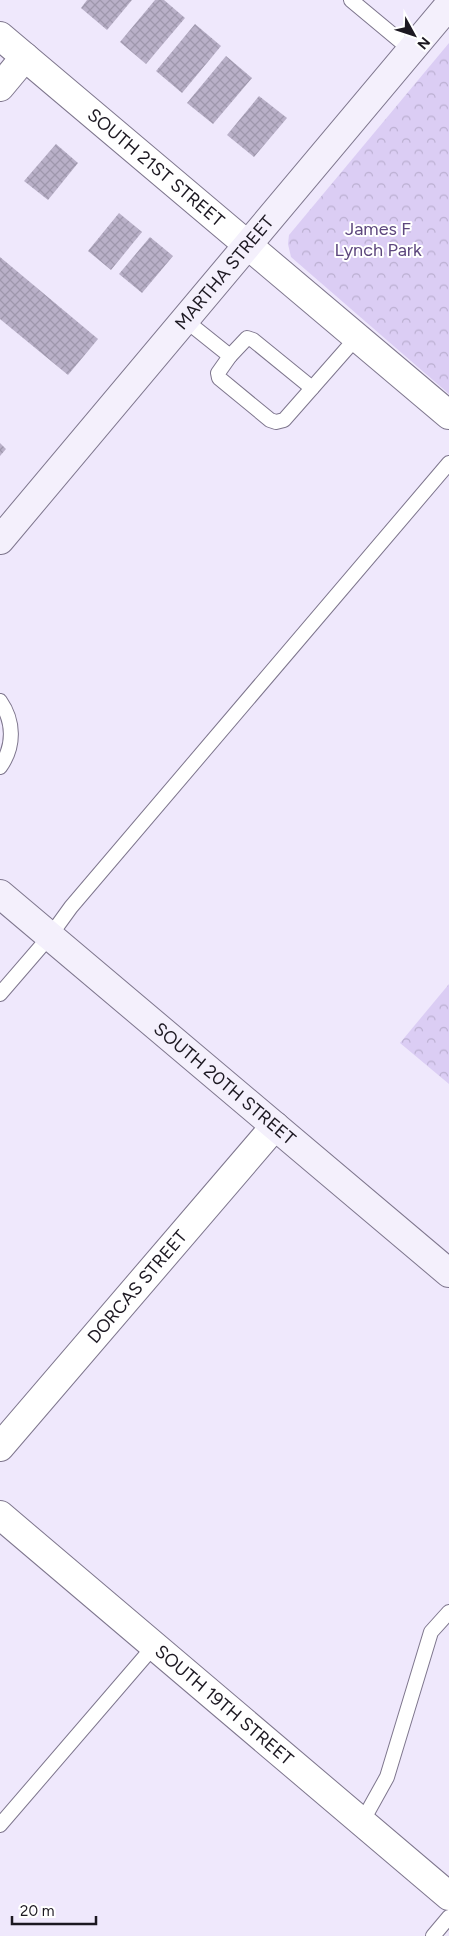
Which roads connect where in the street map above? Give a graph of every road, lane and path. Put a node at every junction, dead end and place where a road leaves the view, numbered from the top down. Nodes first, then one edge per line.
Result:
1 (351, 0) edge
2 (449, 5) edge
3 (0, 36) edge
4 (412, 50) junction
5 (25, 57) junction
6 (0, 86) edge
7 (248, 246) junction
8 (185, 320) junction
9 (357, 337) junction
10 (230, 356) junction
11 (312, 388) junction
12 (449, 415) edge
13 (449, 463) edge
14 (0, 540) edge
15 (0, 701) edge
16 (0, 766) edge
17 (0, 894) edge
18 (50, 936) junction
19 (0, 994) edge
20 (275, 1126) junction
21 (449, 1273) edge
22 (0, 1447) edge
23 (0, 1515) edge
24 (449, 1612) edge
25 (154, 1646) junction
26 (362, 1822) junction
27 (0, 1825) edge
28 (449, 1896) edge
29 (449, 1917) edge
30 (433, 1936) edge

1 - 4 lane
2 - 4 main road, MARTHA STREET
3 - 5 street, SOUTH 21ST STREET
4 - 7 main road, MARTHA STREET
5 - 6 street
5 - 7 street, SOUTH 21ST STREET
7 - 8 main road, MARTHA STREET
7 - 9 street, SOUTH 21ST STREET
8 - 10 lane
8 - 14 main road, MARTHA STREET
9 - 11 lane
9 - 12 street, SOUTH 21ST STREET
10 - 11 lane
10 - 11 lane
13 - 18 lane
15 - 16 lane
17 - 18 main road, SOUTH 20TH STREET
18 - 19 lane
18 - 20 main road, SOUTH 20TH STREET
20 - 21 main road, SOUTH 20TH STREET
20 - 22 street, DORCAS STREET
23 - 25 street, SOUTH 19TH STREET
24 - 26 lane
25 - 26 street, SOUTH 19TH STREET
25 - 27 lane
26 - 28 street, SOUTH 19TH STREET
29 - 30 lane

